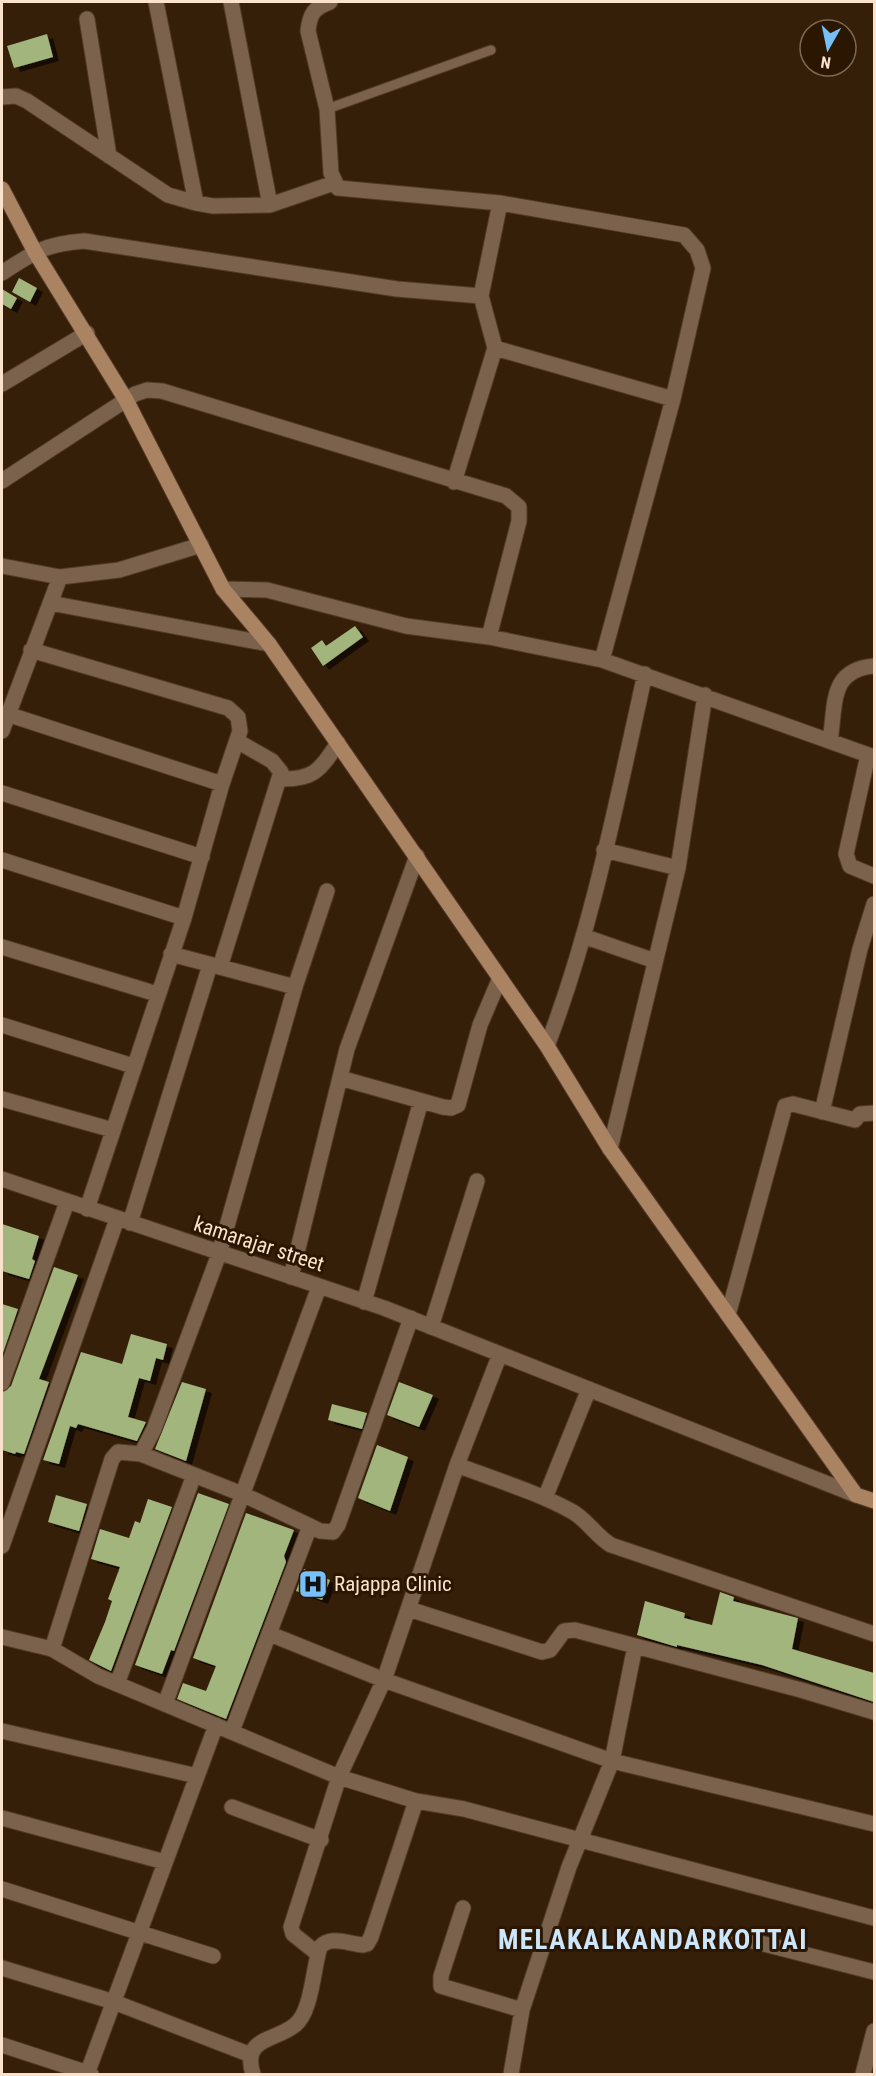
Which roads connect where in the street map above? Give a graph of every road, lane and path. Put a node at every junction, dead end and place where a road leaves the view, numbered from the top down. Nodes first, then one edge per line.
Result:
1 (156, 2) edge
2 (231, 2) edge
3 (330, 2) edge
4 (87, 19) dead end
5 (491, 50) dead end
6 (2, 97) edge
7 (327, 109) junction
8 (110, 156) junction
9 (341, 188) junction
10 (2, 189) edge
11 (196, 203) junction
12 (500, 203) junction
13 (270, 205) junction
14 (35, 252) junction
15 (2, 273) edge
16 (481, 296) junction
17 (87, 333) junction
18 (495, 348) junction
19 (2, 384) edge
20 (673, 399) junction
21 (126, 400) junction
22 (2, 481) edge
23 (454, 482) junction
24 (201, 545) junction
25 (2, 566) edge
26 (60, 577) junction
27 (223, 589) junction
28 (50, 603) junction
29 (489, 637) junction
30 (269, 644) junction
31 (32, 650) junction
32 (602, 660) junction
33 (874, 666) edge
34 (645, 674) junction
35 (705, 695) junction
36 (7, 714) junction
37 (2, 731) edge
38 (237, 741) junction
39 (830, 741) junction
40 (338, 743) junction
41 (871, 756) edge
42 (280, 779) junction
43 (222, 784) junction
44 (2, 793) edge
45 (604, 850) junction
46 (417, 856) junction
47 (202, 857) junction
48 (2, 861) edge
49 (678, 868) junction
50 (874, 876) edge
51 (327, 891) dead end
52 (874, 904) edge
53 (184, 918) junction
54 (583, 936) junction
55 (2, 947) edge
56 (171, 954) junction
57 (655, 961) junction
58 (215, 966) junction
59 (500, 978) junction
60 (295, 987) junction
61 (157, 994) junction
62 (2, 1025) edge
63 (547, 1046) junction
64 (133, 1066) junction
65 (340, 1078) junction
66 (2, 1099) edge
67 (421, 1101) junction
68 (822, 1112) junction
69 (874, 1113) edge
70 (113, 1130) junction
71 (610, 1149) junction
72 (2, 1179) edge
73 (477, 1181) dead end
74 (67, 1202) junction
75 (87, 1209) junction
76 (124, 1221) junction
77 (219, 1254) junction
78 (291, 1277) junction
79 (319, 1287) junction
80 (364, 1302) junction
81 (728, 1315) junction
82 (411, 1318) junction
83 (431, 1327) junction
84 (501, 1354) junction
85 (2, 1383) edge
86 (589, 1389) junction
87 (141, 1454) junction
88 (458, 1465) junction
89 (194, 1475) junction
90 (242, 1494) junction
91 (856, 1495) junction
92 (545, 1498) junction
93 (874, 1501) edge
94 (310, 1526) junction
95 (2, 1546) edge
96 (409, 1609) junction
97 (270, 1634) junction
98 (874, 1634) edge
99 (2, 1637) edge
100 (635, 1646) junction
101 (52, 1649) junction
102 (384, 1680) junction
103 (117, 1684) junction
104 (165, 1704) junction
105 (874, 1712) edge
106 (216, 1725) junction
107 (2, 1731) edge
108 (232, 1731) junction
109 (612, 1761) junction
110 (197, 1776) junction
111 (339, 1777) junction
112 (416, 1801) junction
113 (232, 1807) dead end
114 (2, 1818) edge
115 (874, 1824) edge
116 (321, 1840) junction
117 (579, 1840) junction
118 (165, 1862) junction
119 (2, 1888) edge
120 (463, 1908) dead end
121 (874, 1918) edge
122 (139, 1932) junction
123 (733, 1936) dead end
124 (318, 1954) junction
125 (213, 1956) dead end
126 (2, 1968) edge
127 (874, 1972) edge
128 (114, 2002) junction
129 (522, 2010) junction
130 (874, 2031) edge
131 (2, 2045) edge
132 (251, 2055) junction
133 (89, 2074) edge
134 (253, 2074) edge
135 (511, 2074) edge
136 (863, 2074) edge

1 - 11 street
2 - 13 street
3 - 7 street
4 - 8 street
5 - 7 lane
6 - 8 street
7 - 9 street
8 - 11 street
9 - 12 street
9 - 13 street
10 - 14 main road
11 - 13 street
12 - 16 street
12 - 20 street
14 - 15 street
14 - 16 street
14 - 17 main road
16 - 18 street
17 - 19 street
17 - 21 main road
18 - 20 street
18 - 23 street
20 - 32 street
21 - 22 street
21 - 23 street
21 - 24 main road
23 - 29 street
24 - 26 street
24 - 27 main road
25 - 26 street
26 - 28 street
27 - 29 street
27 - 30 main road
28 - 30 street
28 - 31 street
29 - 32 street
30 - 40 main road
31 - 36 street
31 - 38 street
32 - 34 street
33 - 39 street
34 - 35 street
34 - 45 street
35 - 39 street
35 - 49 street
36 - 37 street
36 - 43 street
38 - 42 street
38 - 43 street
39 - 41 street
40 - 42 street
40 - 46 main road
41 - 50 street
42 - 58 street
43 - 47 street
44 - 47 street
45 - 49 street
45 - 54 street
46 - 59 main road
46 - 65 street
47 - 53 street
48 - 53 street
49 - 57 street
51 - 60 street
52 - 68 street
53 - 56 street
54 - 57 street
54 - 63 street
55 - 61 street
56 - 58 street
56 - 61 street
57 - 71 street
58 - 60 street
58 - 76 street
59 - 63 main road
59 - 67 street
60 - 77 street
61 - 64 street
62 - 64 street
63 - 71 main road
64 - 70 street
65 - 67 street
65 - 78 street
66 - 70 street
67 - 80 street
68 - 69 street
68 - 81 street
70 - 75 street
71 - 81 main road
72 - 74 street, kamarajar street
73 - 83 street
74 - 75 street, kamarajar street
74 - 85 street
75 - 76 street, kamarajar street
76 - 77 street, kamarajar street
76 - 95 street
77 - 78 street, kamarajar street
77 - 87 street
78 - 79 street, kamarajar street
79 - 80 street, kamarajar street
79 - 90 street
80 - 82 street, kamarajar street
81 - 91 main road
82 - 83 street, kamarajar street
82 - 94 street
83 - 84 street, kamarajar street
84 - 86 street, kamarajar street
84 - 88 street
86 - 91 street, kamarajar street
86 - 92 street
87 - 89 street
87 - 101 street
88 - 92 street
88 - 96 street
89 - 90 street
89 - 103 street
90 - 94 street
90 - 104 street
91 - 93 main road
92 - 98 street
94 - 97 street
96 - 100 street
96 - 102 street
97 - 102 street
97 - 108 street
99 - 101 street
100 - 105 street
100 - 109 street
101 - 103 street
102 - 109 street
102 - 111 street
103 - 104 street
104 - 106 street
106 - 108 street
106 - 110 street
107 - 110 street
108 - 111 street
109 - 115 street
109 - 117 street
110 - 118 street
111 - 112 street
111 - 116 street
112 - 117 street
112 - 124 street
113 - 116 street
114 - 118 street
116 - 124 street
117 - 121 street
117 - 129 street
118 - 122 street
119 - 122 street
120 - 129 street
122 - 125 street
122 - 128 street
123 - 127 street
124 - 132 street
126 - 128 street
128 - 132 street
128 - 133 street
129 - 135 street
130 - 136 street
131 - 133 street
132 - 134 street

